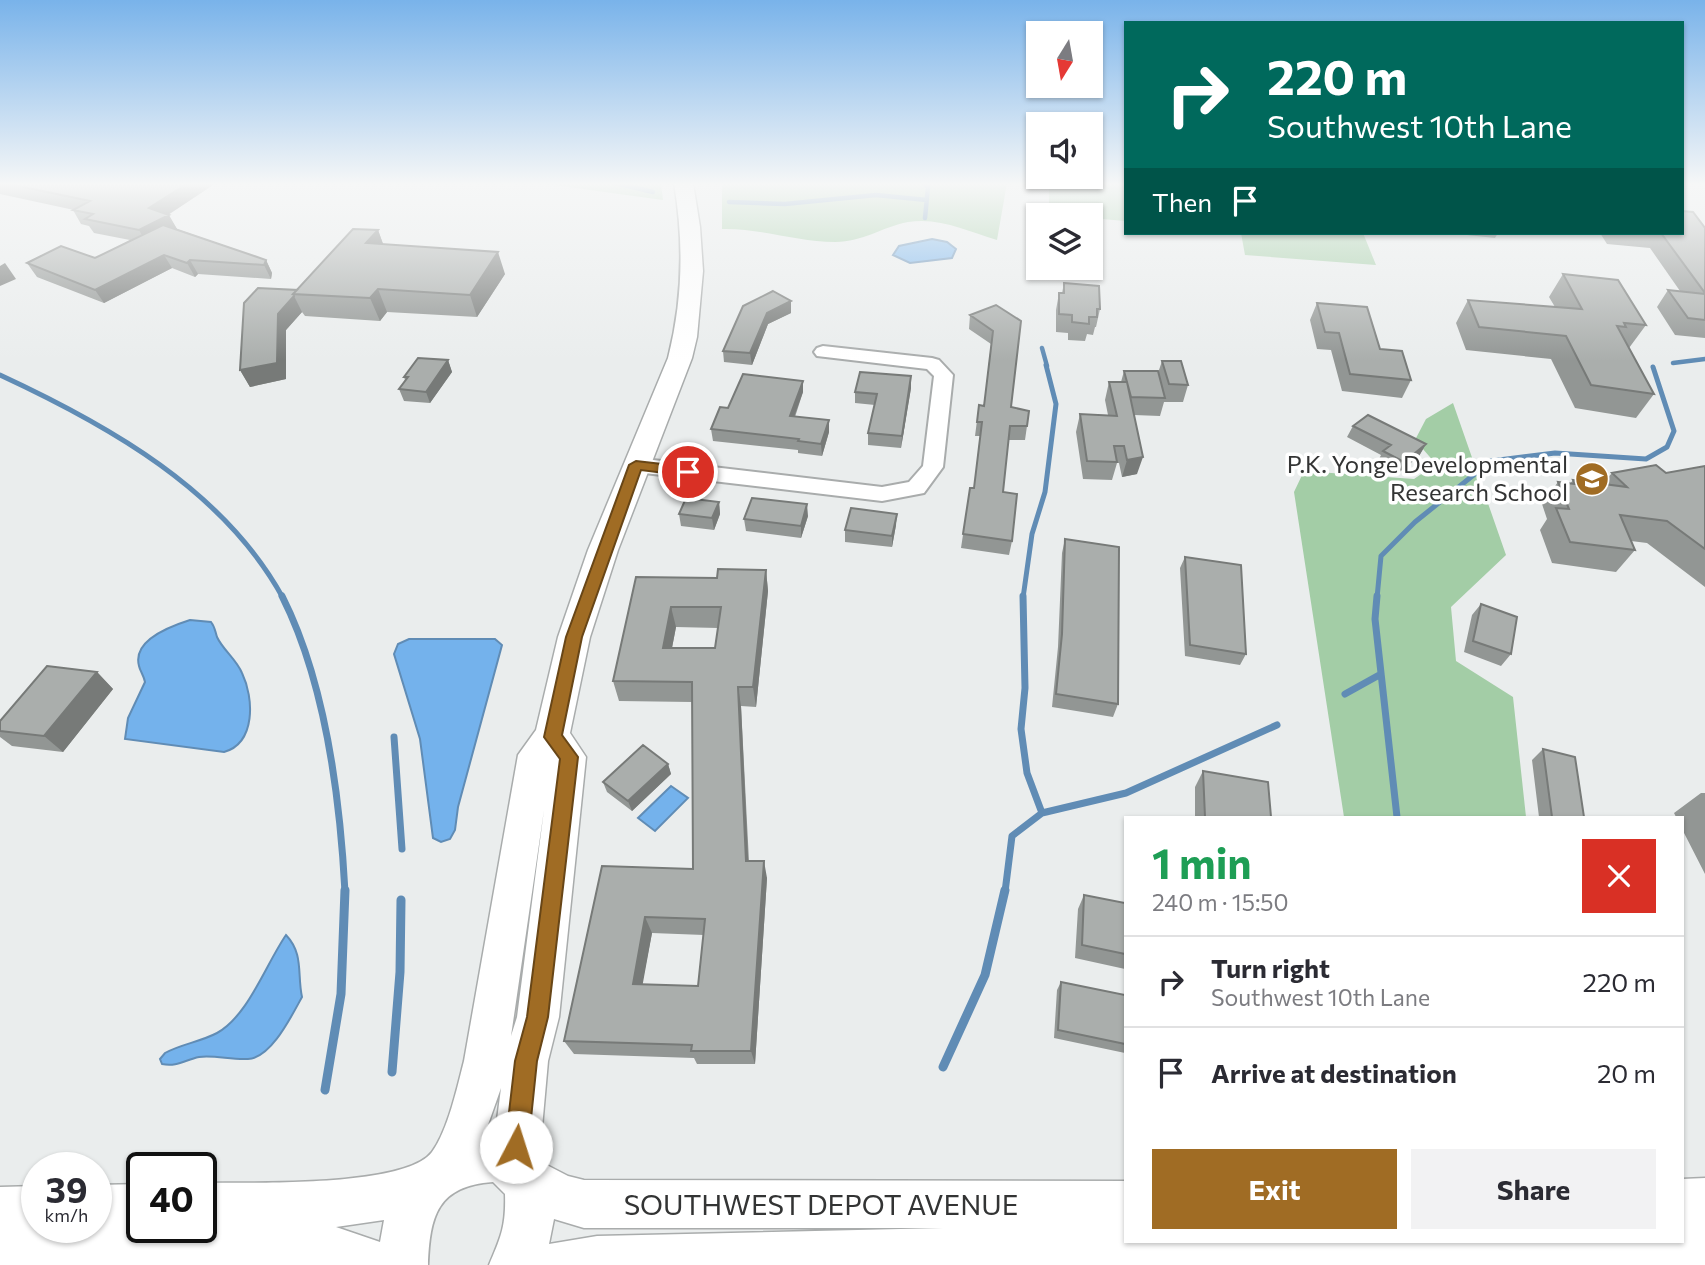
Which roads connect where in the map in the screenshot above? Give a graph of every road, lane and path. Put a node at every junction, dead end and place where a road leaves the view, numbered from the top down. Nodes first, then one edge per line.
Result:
1 (690, 242) edge
2 (823, 352) dead end
3 (636, 465) junction
4 (552, 737) junction
5 (519, 1173) junction
6 (437, 1176) junction
7 (1705, 1202) edge
8 (1124, 1205) edge
9 (217, 1206) edge
10 (0, 1211) edge
11 (1024, 1228) junction
12 (1124, 1235) edge
13 (21, 1236) edge
14 (1684, 1238) edge
15 (60, 1243) edge
16 (1227, 1243) edge
17 (1636, 1243) edge
18 (1416, 1257) edge
19 (375, 1265) edge
20 (403, 1265) edge
21 (514, 1265) edge
22 (559, 1265) edge

1 - 3 street
2 - 3 street
3 - 4 street
4 - 5 street
4 - 6 street
5 - 6 street, SOUTHWEST DEPOT AVENUE
5 - 11 street, SOUTHWEST DEPOT AVENUE
5 - 21 street
6 - 9 street, SOUTHWEST DEPOT AVENUE
6 - 20 street
7 - 14 street
8 - 11 street, SOUTHWEST DEPOT AVENUE
10 - 13 street
11 - 12 street
11 - 22 street
15 - 19 street
16 - 18 street
17 - 18 street

